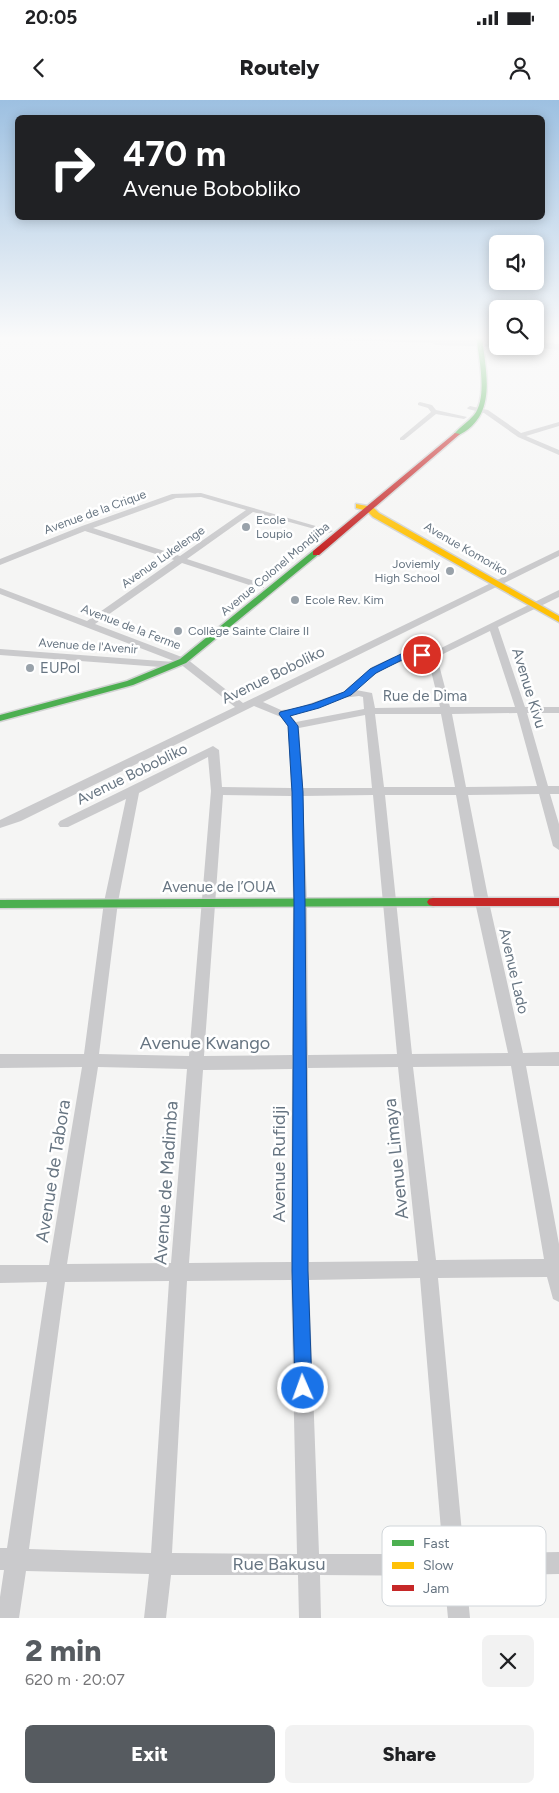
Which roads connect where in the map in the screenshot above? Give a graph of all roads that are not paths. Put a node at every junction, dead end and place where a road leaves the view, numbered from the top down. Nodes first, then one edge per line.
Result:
1 (432, 408) edge
2 (472, 408) edge
3 (472, 411) junction
4 (434, 412) junction
5 (559, 424) edge
6 (520, 436) junction
7 (402, 440) dead end
8 (559, 453) edge
9 (364, 507) junction
10 (251, 510) junction
11 (85, 528) junction
12 (329, 531) junction
13 (559, 553) edge
14 (182, 560) junction
15 (0, 562) edge
16 (498, 584) junction
17 (261, 586) junction
18 (0, 591) edge
19 (559, 593) edge
20 (535, 606) junction
21 (559, 619) edge
22 (89, 624) junction
23 (493, 627) junction
24 (0, 652) edge
25 (432, 656) junction
26 (177, 661) junction
27 (159, 664) junction
28 (347, 694) junction
29 (253, 701) junction
30 (369, 703) junction
31 (242, 707) junction
32 (0, 709) edge
33 (521, 710) junction
34 (559, 710) edge
35 (446, 711) junction
36 (0, 718) edge
37 (288, 720) junction
38 (214, 750) joint
39 (543, 790) junction
40 (559, 790) edge
41 (134, 791) junction
42 (216, 791) junction
43 (297, 792) junction
44 (377, 792) junction
45 (462, 792) junction
46 (0, 824) edge
47 (64, 824) dead end
48 (559, 846) edge
49 (111, 902) junction
50 (209, 902) junction
51 (300, 902) junction
52 (391, 902) junction
53 (482, 902) junction
54 (559, 902) edge
55 (0, 904) edge
56 (517, 1059) junction
57 (559, 1059) edge
58 (91, 1060) junction
59 (405, 1060) junction
60 (0, 1061) edge
61 (299, 1062) junction
62 (195, 1063) junction
63 (556, 1268) edge
64 (428, 1269) junction
65 (300, 1271) junction
66 (179, 1272) junction
67 (57, 1273) junction
68 (0, 1274) edge
69 (559, 1293) edge
70 (451, 1526) edge
71 (9, 1559) edge
72 (546, 1563) edge
73 (559, 1563) edge
74 (161, 1564) junction
75 (309, 1564) junction
76 (382, 1565) edge
77 (8, 1618) edge
78 (155, 1618) edge
79 (310, 1618) edge

1 - 4 street
2 - 3 main road
3 - 4 street
3 - 6 street
3 - 9 main road, Avenue Colonel Mondjiba
3 - 9 main road, Avenue Colonel Mondjiba
4 - 7 street
5 - 6 street
6 - 8 street
9 - 12 main road, Avenue Colonel Mondjiba
9 - 16 main road, Avenue Komoriko
9 - 26 main road, Avenue Colonel Mondjiba
10 - 11 street, Avenue de la Crique
10 - 12 street, Avenue de la Crique
10 - 14 street, Avenue Lukelenge
11 - 14 street
11 - 15 street, Avenue de la Crique
12 - 17 main road, Avenue Colonel Mondjiba
13 - 16 street, Avenue Boboliko
14 - 17 street
14 - 22 street, Avenue Lukelenge
16 - 20 main road, Avenue Komoriko
16 - 29 street, Avenue Boboliko
17 - 26 main road, Avenue Colonel Mondjiba
18 - 22 street, Avenue de la Ferme
19 - 20 street
20 - 21 main road, Avenue Komoriko
20 - 23 street
22 - 26 street, Avenue de la Ferme
23 - 25 street
23 - 33 street, Avenue Kivu
24 - 27 street, Avenue de l'Avenir
25 - 28 street
25 - 35 street, Avenue Lado
26 - 27 main road, Avenue Colonel Mondjiba
26 - 31 street, Avenue de la Ferme
26 - 36 main road, Avenue Colonel Mondjiba
27 - 32 main road, Avenue Colonel Mondjiba
28 - 30 street
28 - 37 street
29 - 31 street, Avenue Boboliko
29 - 37 street
30 - 35 street, Rue de Dima
30 - 37 street, Rue de Dima
30 - 44 street, Avenue Limaya
31 - 46 street, Avenue Boboliko
33 - 34 street, Rue de Dima
33 - 35 street, Rue de Dima
33 - 39 street, Avenue Kivu
35 - 45 street, Avenue Lado
37 - 43 street, Avenue Rufidji
38 - 41 street, Avenue Bobobliko
38 - 42 street, Avenue de Madimba
39 - 40 street
39 - 45 street
39 - 48 street, Avenue Kivu
41 - 47 street, Avenue Bobobliko
41 - 49 street, Avenue de Tabora
42 - 43 street
42 - 50 street, Avenue de Madimba
43 - 44 street
43 - 51 street, Avenue Rufidji
44 - 45 street
44 - 52 street, Avenue Limaya
45 - 53 street, Avenue Lado
49 - 50 main road, Avenue de l’OUA
49 - 55 main road, Avenue de l’OUA
49 - 58 street, Avenue de Tabora
50 - 51 main road, Avenue de l’OUA
50 - 62 street, Avenue de Madimba
51 - 52 main road, Avenue de l’OUA
51 - 61 street, Avenue Rufidji
52 - 53 main road, Avenue de l’OUA
52 - 59 street, Avenue Limaya
53 - 54 main road, Avenue de l’OUA
53 - 56 street, Avenue Lado
56 - 57 street, Avenue Kwango
56 - 59 street, Avenue Kwango
56 - 63 street, Avenue Lado
58 - 60 street, Avenue Kwango
58 - 62 street, Avenue Kwango
58 - 67 street, Avenue de Tabora
59 - 61 street, Avenue Kwango
59 - 64 street, Avenue Limaya
61 - 62 street, Avenue Kwango
61 - 65 street, Avenue Rufidji
62 - 66 street, Avenue de Madimba
63 - 64 street
63 - 69 street, Avenue Lado
64 - 65 street
64 - 70 street, Avenue Limaya
65 - 66 street
65 - 75 street, Avenue Rufidji
66 - 67 street
66 - 74 street, Avenue de Madimba
67 - 68 street
67 - 71 street, Avenue de Tabora
71 - 74 street, Rue Bakusu
71 - 77 street, Avenue de Tabora
72 - 73 street, Rue Bakusu
74 - 75 street, Rue Bakusu
74 - 78 street, Avenue de Madimba
75 - 76 street, Rue Bakusu
75 - 79 street, Avenue Rufidji

